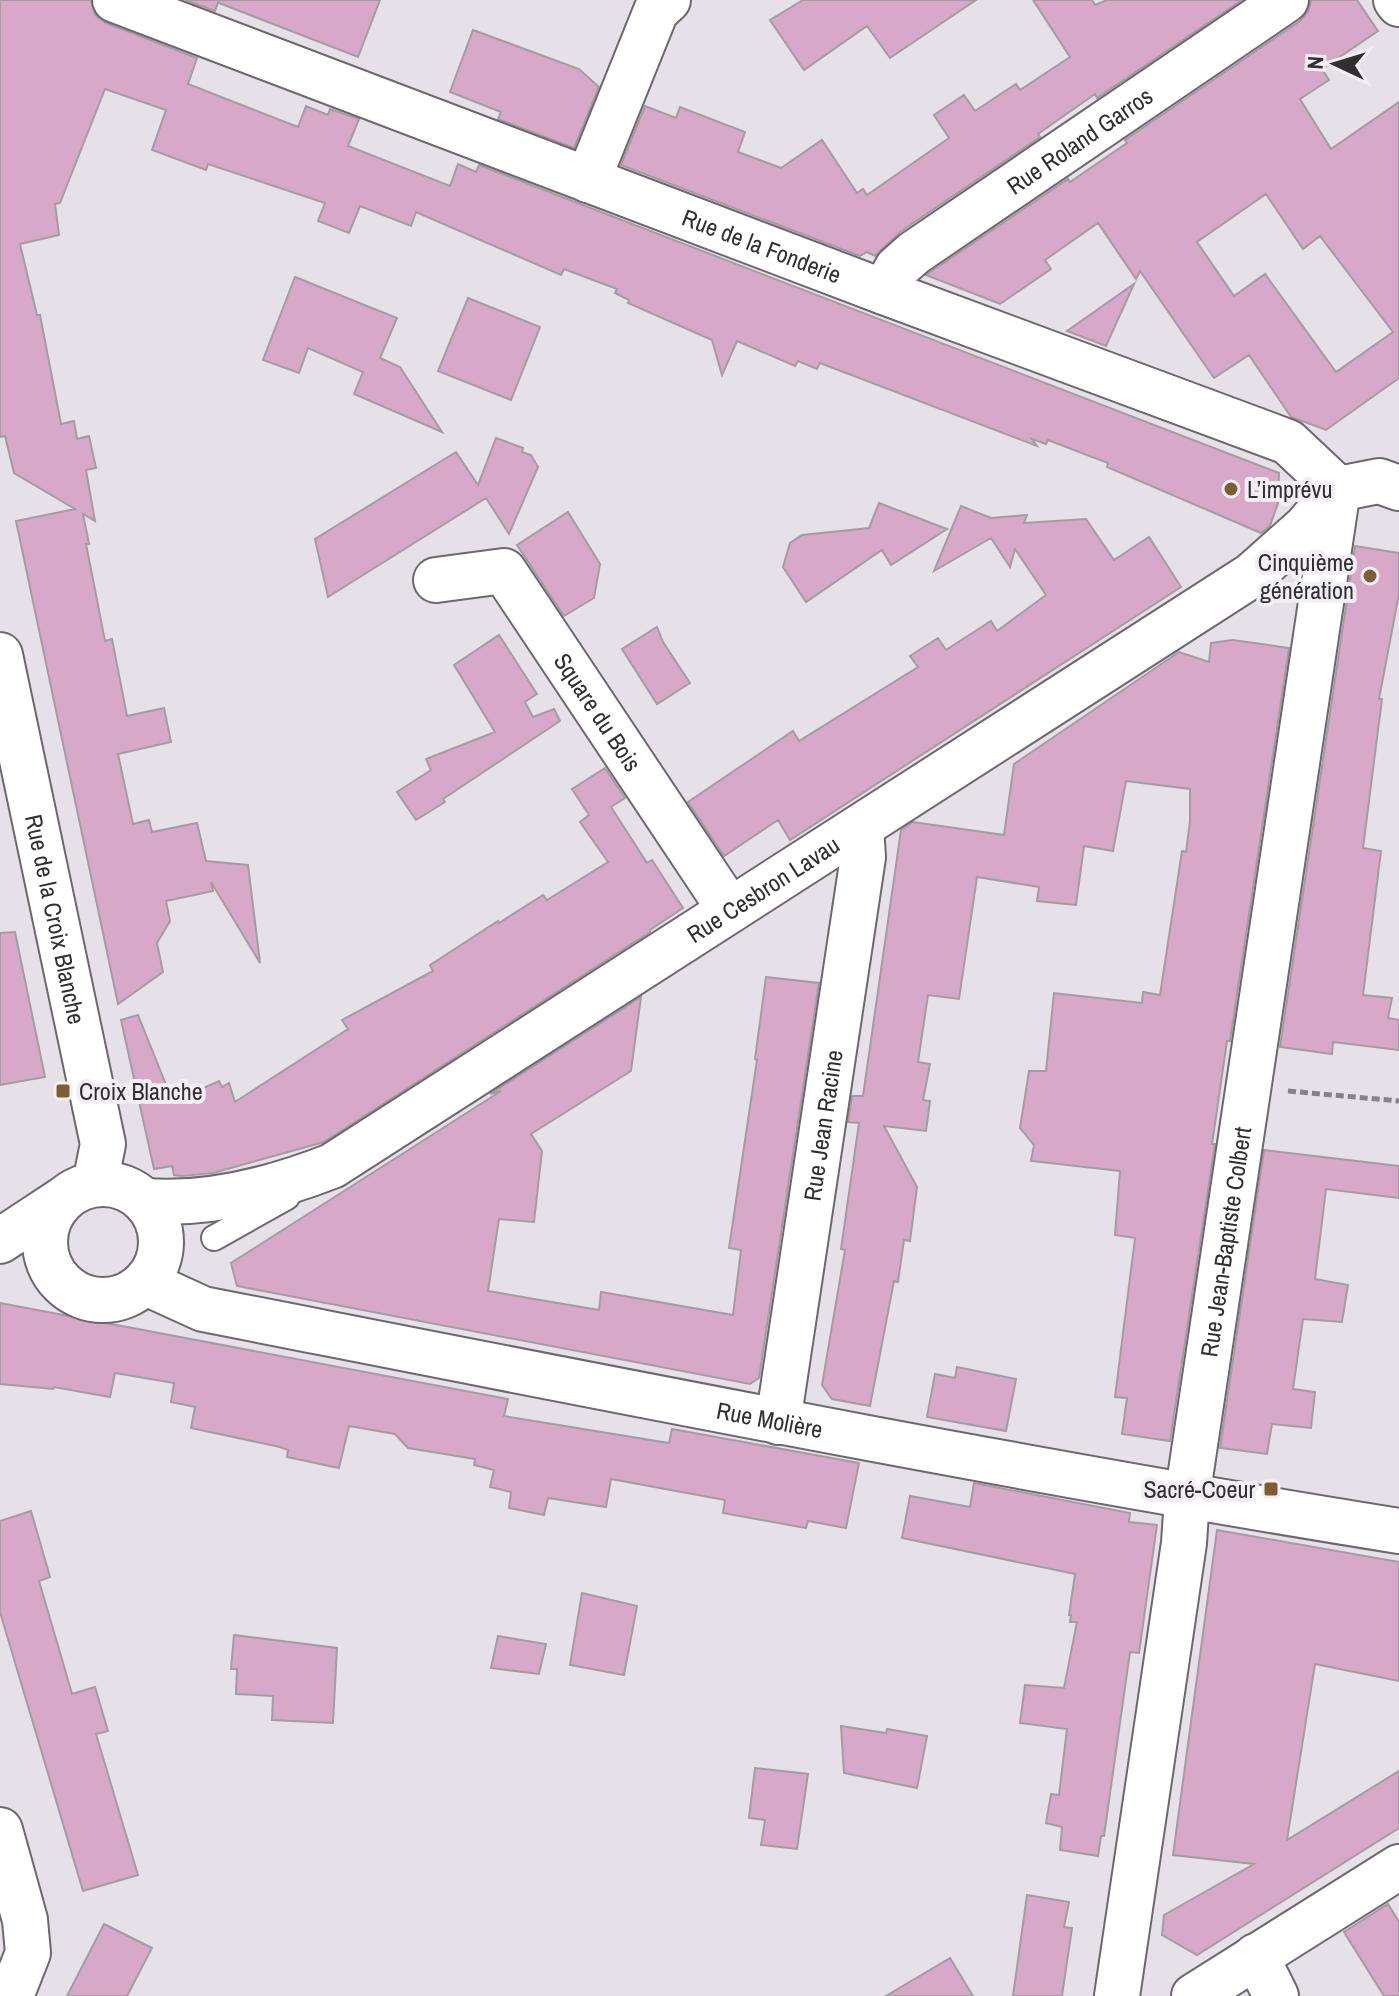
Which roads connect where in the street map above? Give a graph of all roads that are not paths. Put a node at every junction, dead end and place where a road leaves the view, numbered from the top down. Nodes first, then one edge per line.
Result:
1 (115, 0) edge
2 (668, 0) edge
3 (1286, 0) edge
4 (588, 180) junction
5 (884, 292) junction
6 (1399, 488) edge
7 (1338, 489) junction
8 (436, 580) dead end
9 (0, 655) edge
10 (861, 827) junction
11 (730, 910) junction
12 (312, 1174) junction
13 (78, 1192) junction
14 (145, 1201) junction
15 (214, 1238) dead end
16 (0, 1241) edge
17 (0, 1263) edge
18 (146, 1283) junction
19 (62, 1284) junction
20 (778, 1422) junction
21 (1187, 1498) junction
22 (1399, 1531) edge
23 (0, 1830) edge
24 (1399, 1867) edge
25 (1256, 1956) junction
26 (11, 1996) edge
27 (1117, 1996) edge
28 (1194, 1996) edge
29 (1276, 1996) edge

1 - 4 street, Rue de la Fonderie
2 - 4 street
3 - 5 street, Rue Roland Garros
4 - 5 street, Rue de la Fonderie
5 - 7 street, Rue de la Fonderie
6 - 7 street
7 - 10 street, Rue Cesbron Lavau
7 - 21 street, Rue Jean-Baptiste Colbert
8 - 11 street, Square du Bois
9 - 13 street, Rue de la Croix Blanche
10 - 11 street, Rue Cesbron Lavau
10 - 20 street, Rue Jean Racine
11 - 12 street, Rue Cesbron Lavau
12 - 14 street, Rue Cesbron Lavau
12 - 15 lane
13 - 14 street
13 - 16 street
13 - 19 street
14 - 18 street
17 - 19 street
18 - 19 street
18 - 20 street, Rue Molière
20 - 21 street, Rue Molière
21 - 22 street, Rue Molière
21 - 27 street, Rue Jean-Baptiste Colbert
23 - 26 street
24 - 25 street
25 - 28 street
25 - 29 street

